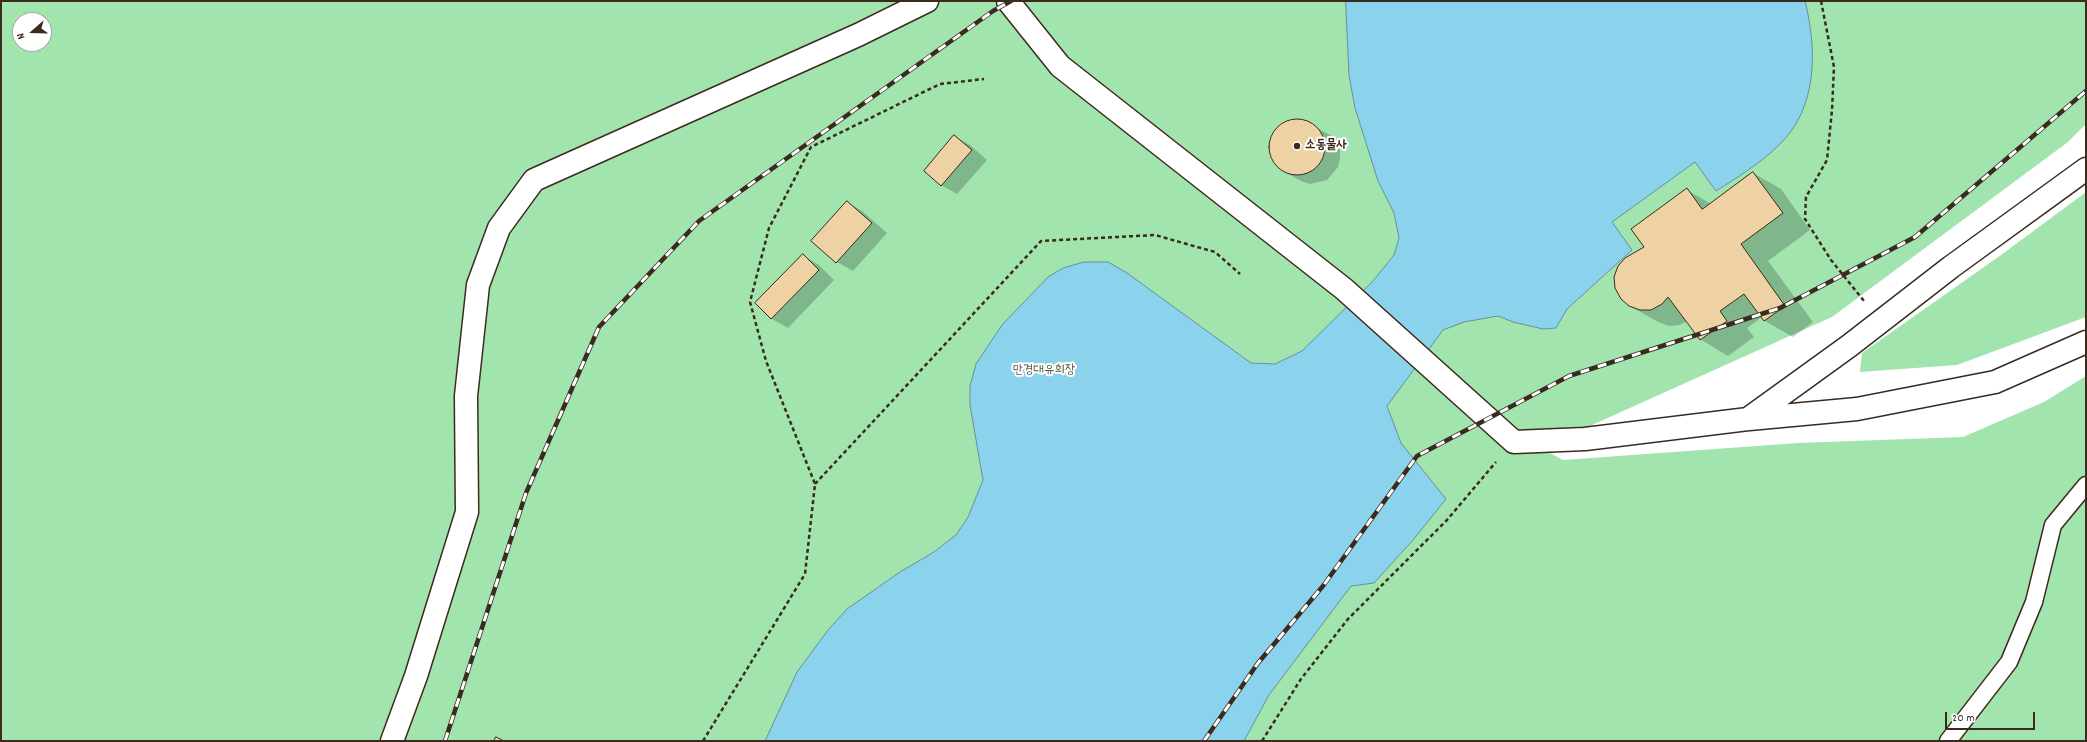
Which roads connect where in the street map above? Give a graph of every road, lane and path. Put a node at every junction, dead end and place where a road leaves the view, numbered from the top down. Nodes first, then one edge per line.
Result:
1 (927, 1) edge
2 (1008, 1) edge
3 (1821, 1) edge
4 (984, 79) dead end
5 (2086, 169) edge
6 (1240, 274) dead end
7 (1881, 321) junction
8 (2086, 342) edge
9 (1748, 419) junction
10 (1514, 442) junction
11 (815, 484) junction
12 (2086, 485) edge
13 (392, 741) edge
14 (703, 741) edge
15 (1262, 741) edge
16 (1948, 741) edge

1 - 13 street
2 - 10 street
3 - 7 path
4 - 11 path
5 - 7 street
6 - 11 path
7 - 9 street
8 - 9 street
9 - 10 street
10 - 15 path
11 - 14 path
12 - 16 lane

